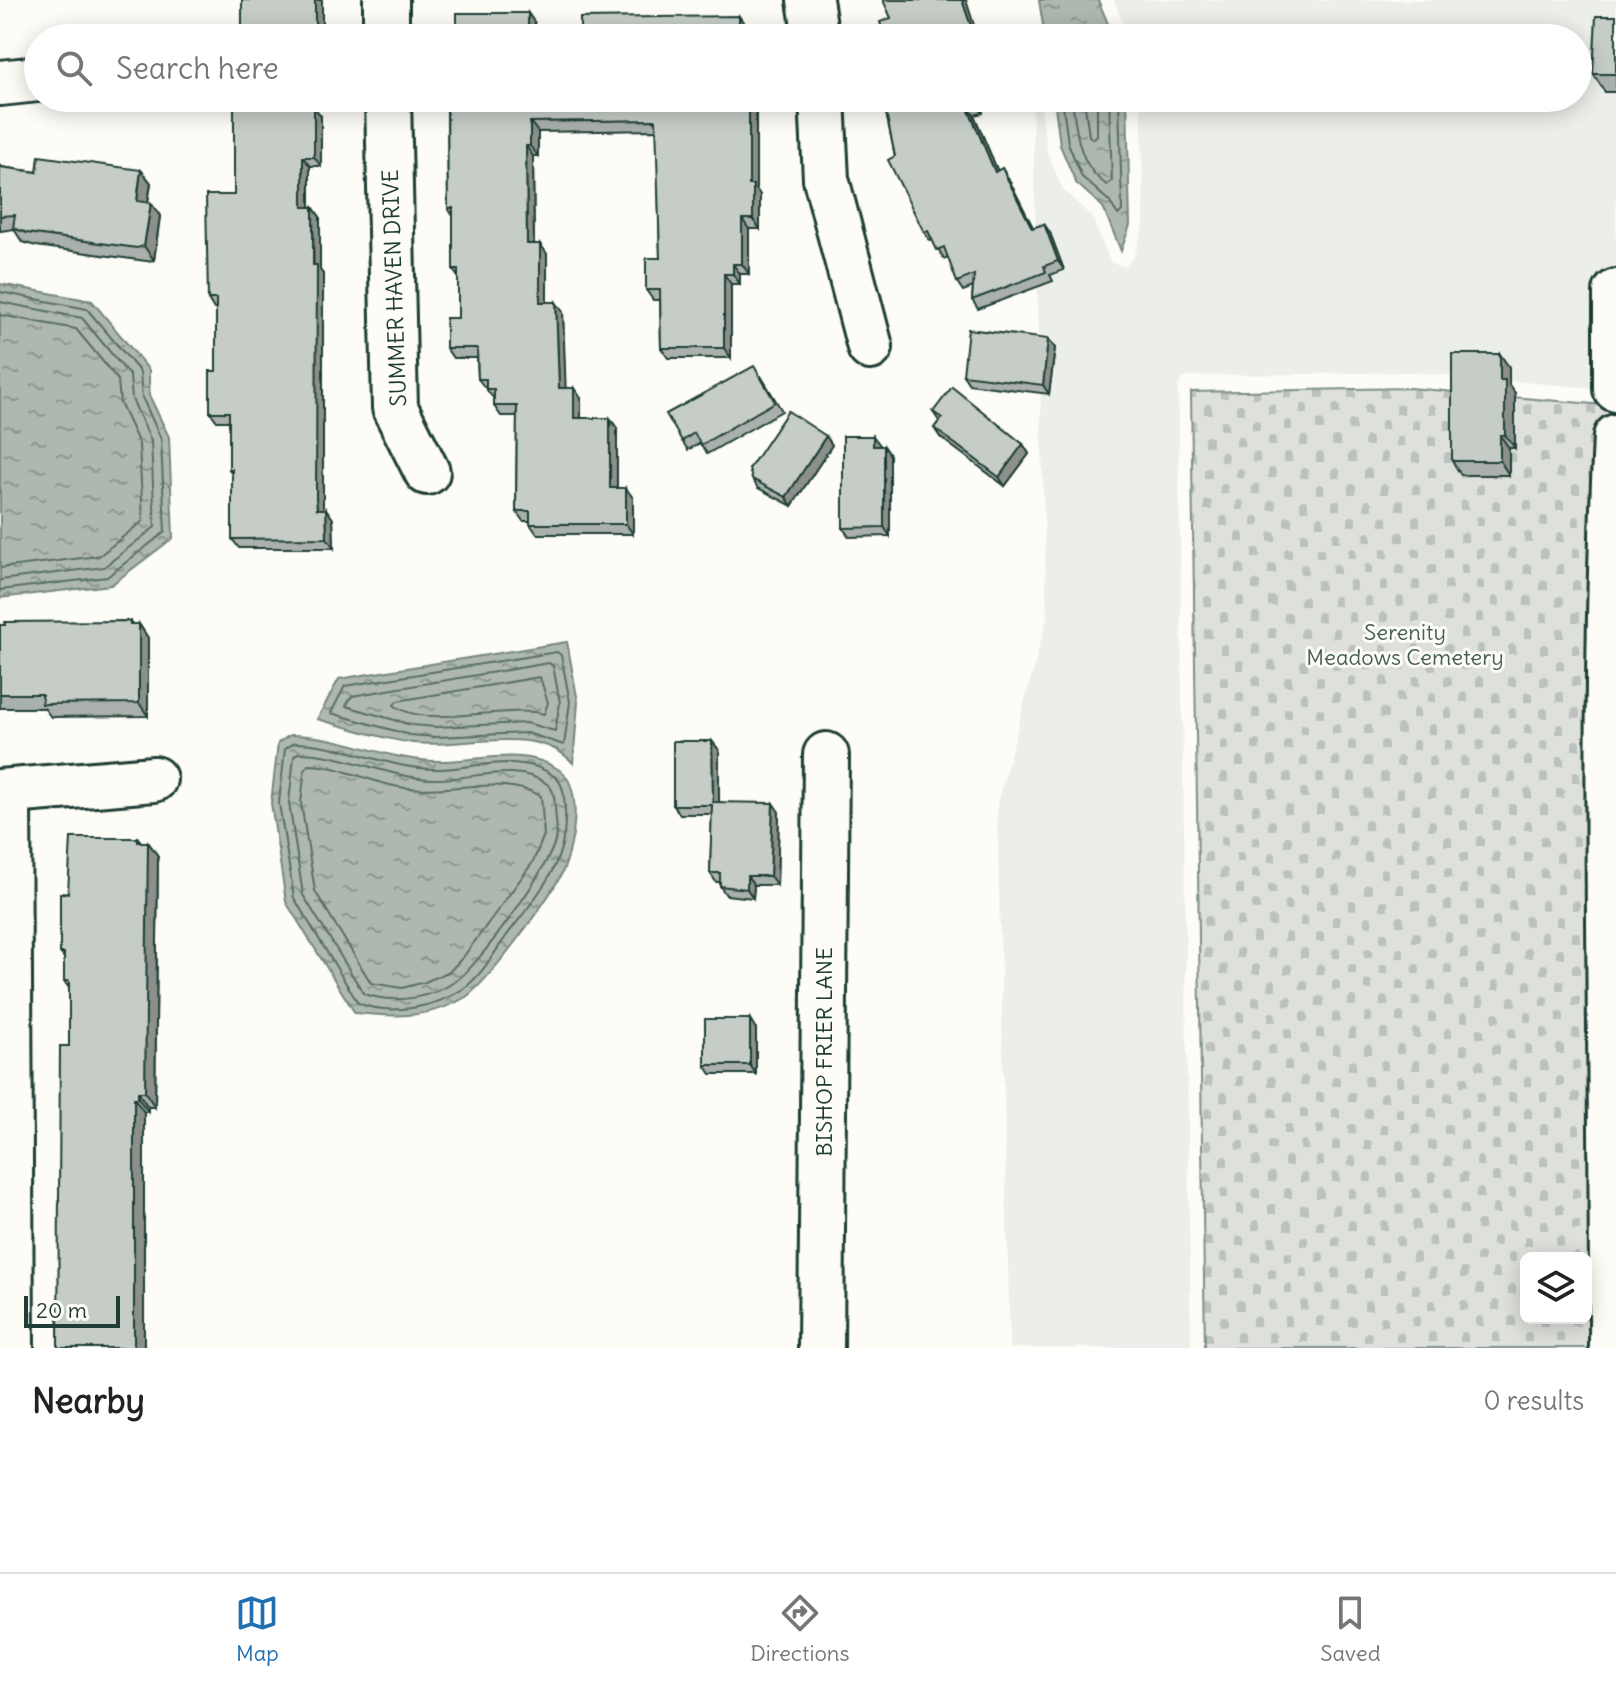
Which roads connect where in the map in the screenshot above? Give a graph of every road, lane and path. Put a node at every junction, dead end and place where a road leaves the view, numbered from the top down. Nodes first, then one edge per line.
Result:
1 (386, 0) edge
2 (810, 0) edge
3 (386, 24) edge
4 (814, 24) edge
5 (24, 80) edge
6 (0, 83) edge
7 (388, 112) edge
8 (823, 112) edge
9 (1616, 292) edge
10 (1616, 331) edge
11 (870, 347) dead end
12 (1616, 389) edge
13 (1616, 437) edge
14 (427, 472) dead end
15 (826, 755) dead end
16 (154, 779) dead end
17 (4, 792) edge
18 (11, 1348) edge
19 (821, 1348) edge
20 (1612, 1348) edge

1 - 3 street
2 - 4 street
5 - 6 street
7 - 14 street, SUMMER HAVEN DRIVE
8 - 11 street
9 - 10 street
10 - 12 street
13 - 20 street
15 - 19 street, BISHOP FRIER LANE
16 - 17 street
17 - 18 street

